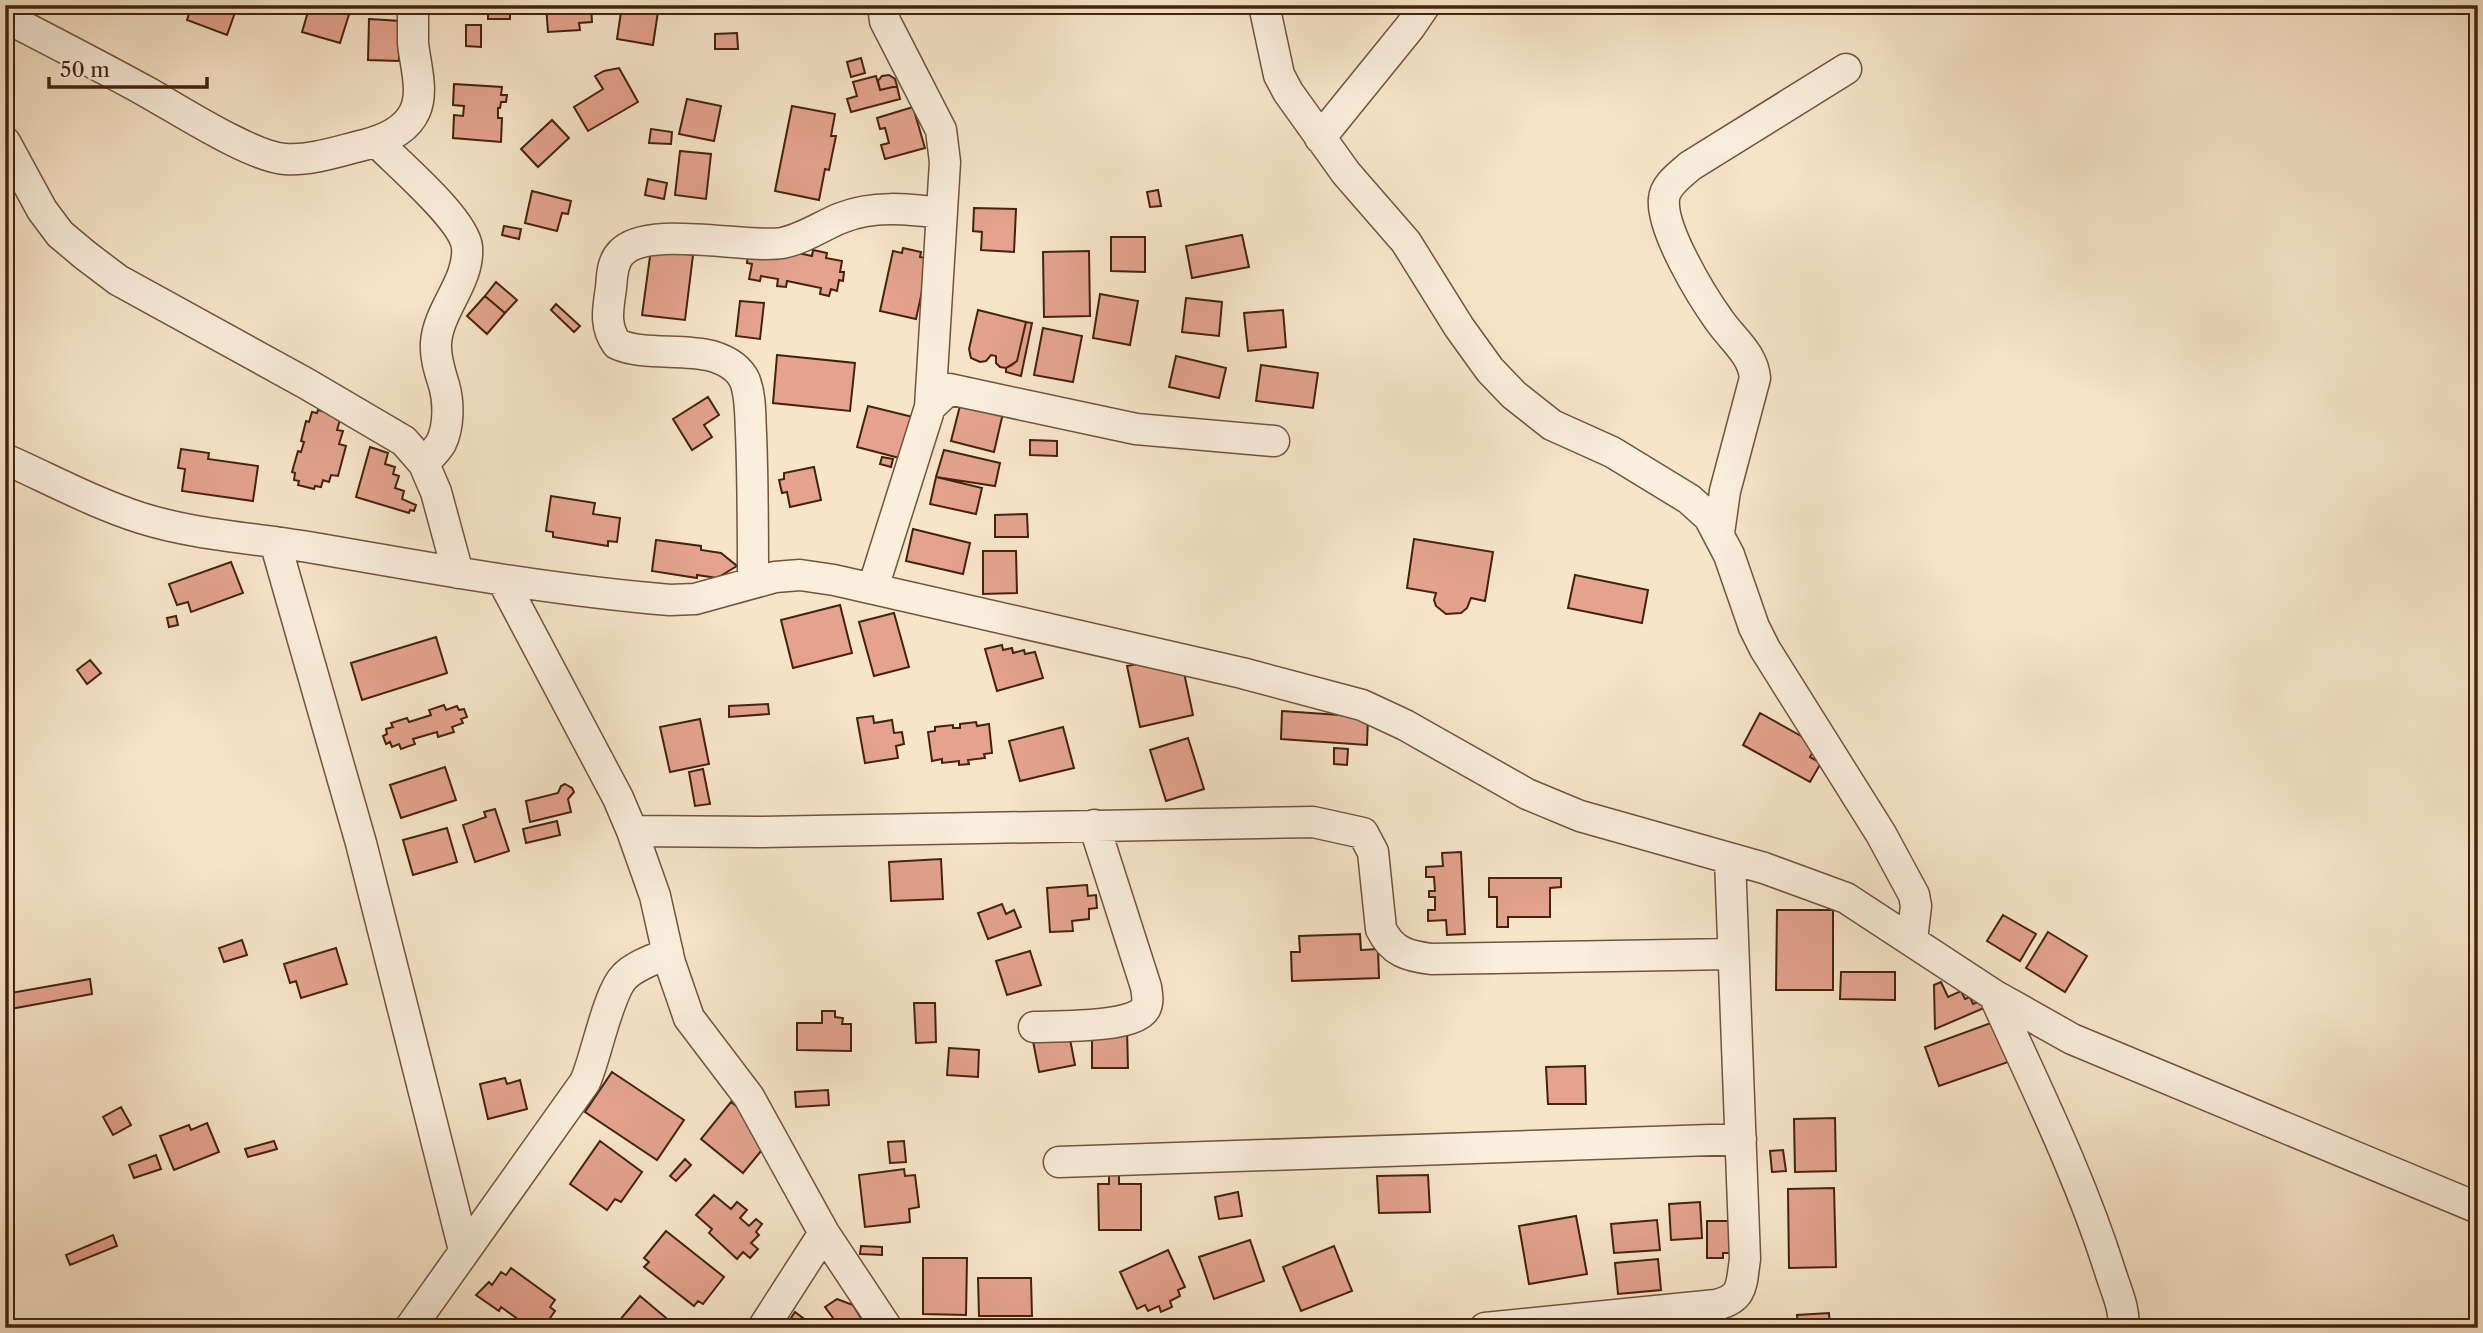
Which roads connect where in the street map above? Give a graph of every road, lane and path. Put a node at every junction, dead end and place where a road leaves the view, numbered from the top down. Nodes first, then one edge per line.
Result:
1 (413, 5) edge
2 (883, 5) edge
3 (1264, 5) edge
4 (1425, 5) edge
5 (5, 17) edge
6 (1846, 69) dead end
7 (1320, 138) junction
8 (5, 142) edge
9 (377, 142) junction
10 (941, 213) junction
11 (930, 407) junction
12 (1274, 441) dead end
13 (5, 458) edge
14 (424, 464) junction
15 (1718, 533) junction
16 (275, 542) junction
17 (458, 573) junction
18 (503, 581) junction
19 (753, 583) junction
20 (873, 588) junction
21 (1094, 825) junction
22 (632, 831) junction
23 (1730, 859) junction
24 (1912, 940) junction
25 (667, 953) junction
26 (1732, 954) junction
27 (1994, 995) junction
28 (1034, 1027) dead end
29 (1741, 1139) junction
30 (1059, 1162) dead end
31 (2478, 1208) edge
32 (824, 1233) junction
33 (464, 1250) junction
34 (410, 1328) edge
35 (763, 1328) edge
36 (887, 1328) edge
37 (1485, 1328) edge
38 (2123, 1328) edge

1 - 9 street
2 - 10 street
3 - 7 street
4 - 7 street
5 - 9 street
6 - 15 street
7 - 15 street
8 - 14 street
9 - 14 street
10 - 11 street
10 - 19 street
11 - 12 street
11 - 20 street
13 - 16 street
14 - 17 street
15 - 24 street
16 - 17 street
16 - 33 street
17 - 18 street
18 - 19 street
18 - 22 street
19 - 20 street
20 - 23 street
21 - 22 street
21 - 26 street
21 - 28 street
22 - 25 street
23 - 24 street
23 - 26 street
24 - 27 street
25 - 32 street
25 - 33 street
26 - 29 street
27 - 31 street
27 - 38 street
29 - 30 street
29 - 37 street
32 - 35 street
32 - 36 street
33 - 34 street

